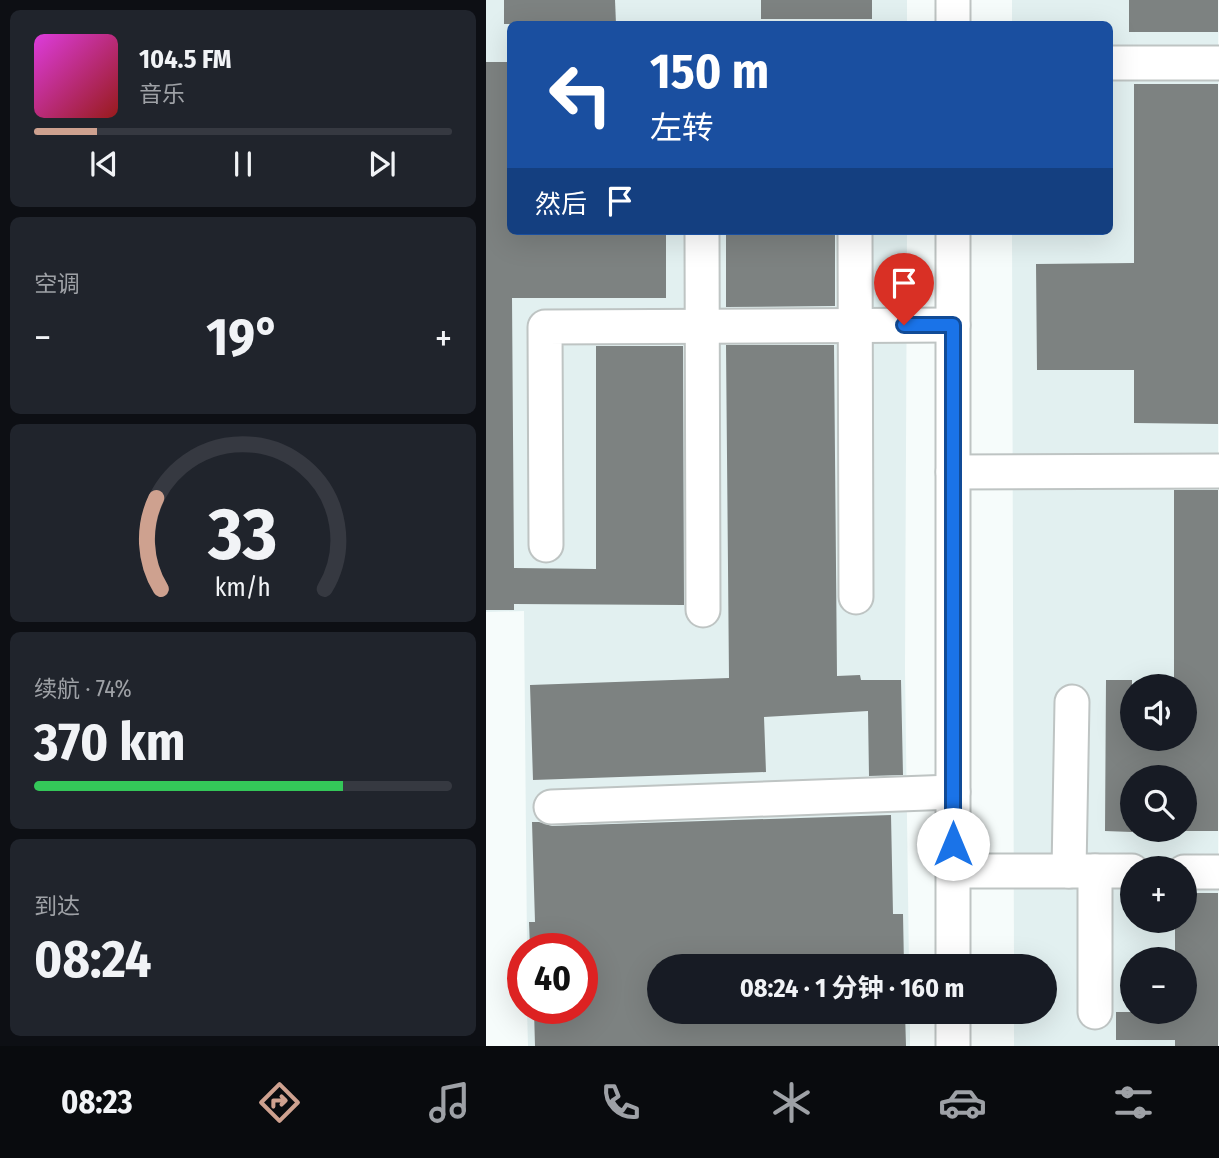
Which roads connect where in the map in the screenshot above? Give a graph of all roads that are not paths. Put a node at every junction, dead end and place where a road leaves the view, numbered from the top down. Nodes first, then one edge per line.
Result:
1 (953, 0) edge
2 (953, 21) edge
3 (1113, 63) edge
4 (1219, 63) edge
5 (702, 235) edge
6 (855, 235) edge
7 (953, 235) edge
8 (856, 325) junction
9 (953, 325) junction
10 (702, 326) junction
11 (1219, 471) edge
12 (953, 472) junction
13 (546, 545) dead end
14 (856, 597) dead end
15 (703, 610) dead end
16 (1072, 702) dead end
17 (953, 792) junction
18 (551, 807) dead end
19 (953, 870) junction
20 (1082, 871) junction
21 (1120, 872) edge
22 (1197, 872) edge
23 (1219, 872) edge
24 (953, 954) edge
25 (1095, 1012) dead end
26 (953, 1024) edge
27 (953, 1046) edge

1 - 2 street
3 - 4 street
5 - 10 street
6 - 8 street
7 - 9 street
8 - 9 street
8 - 10 street
8 - 14 street
9 - 12 street
10 - 13 street
10 - 15 street
11 - 12 street
12 - 17 street
16 - 20 street
17 - 18 street
17 - 19 street
19 - 20 street
19 - 24 street
20 - 21 street
20 - 25 street
22 - 23 street
26 - 27 street

